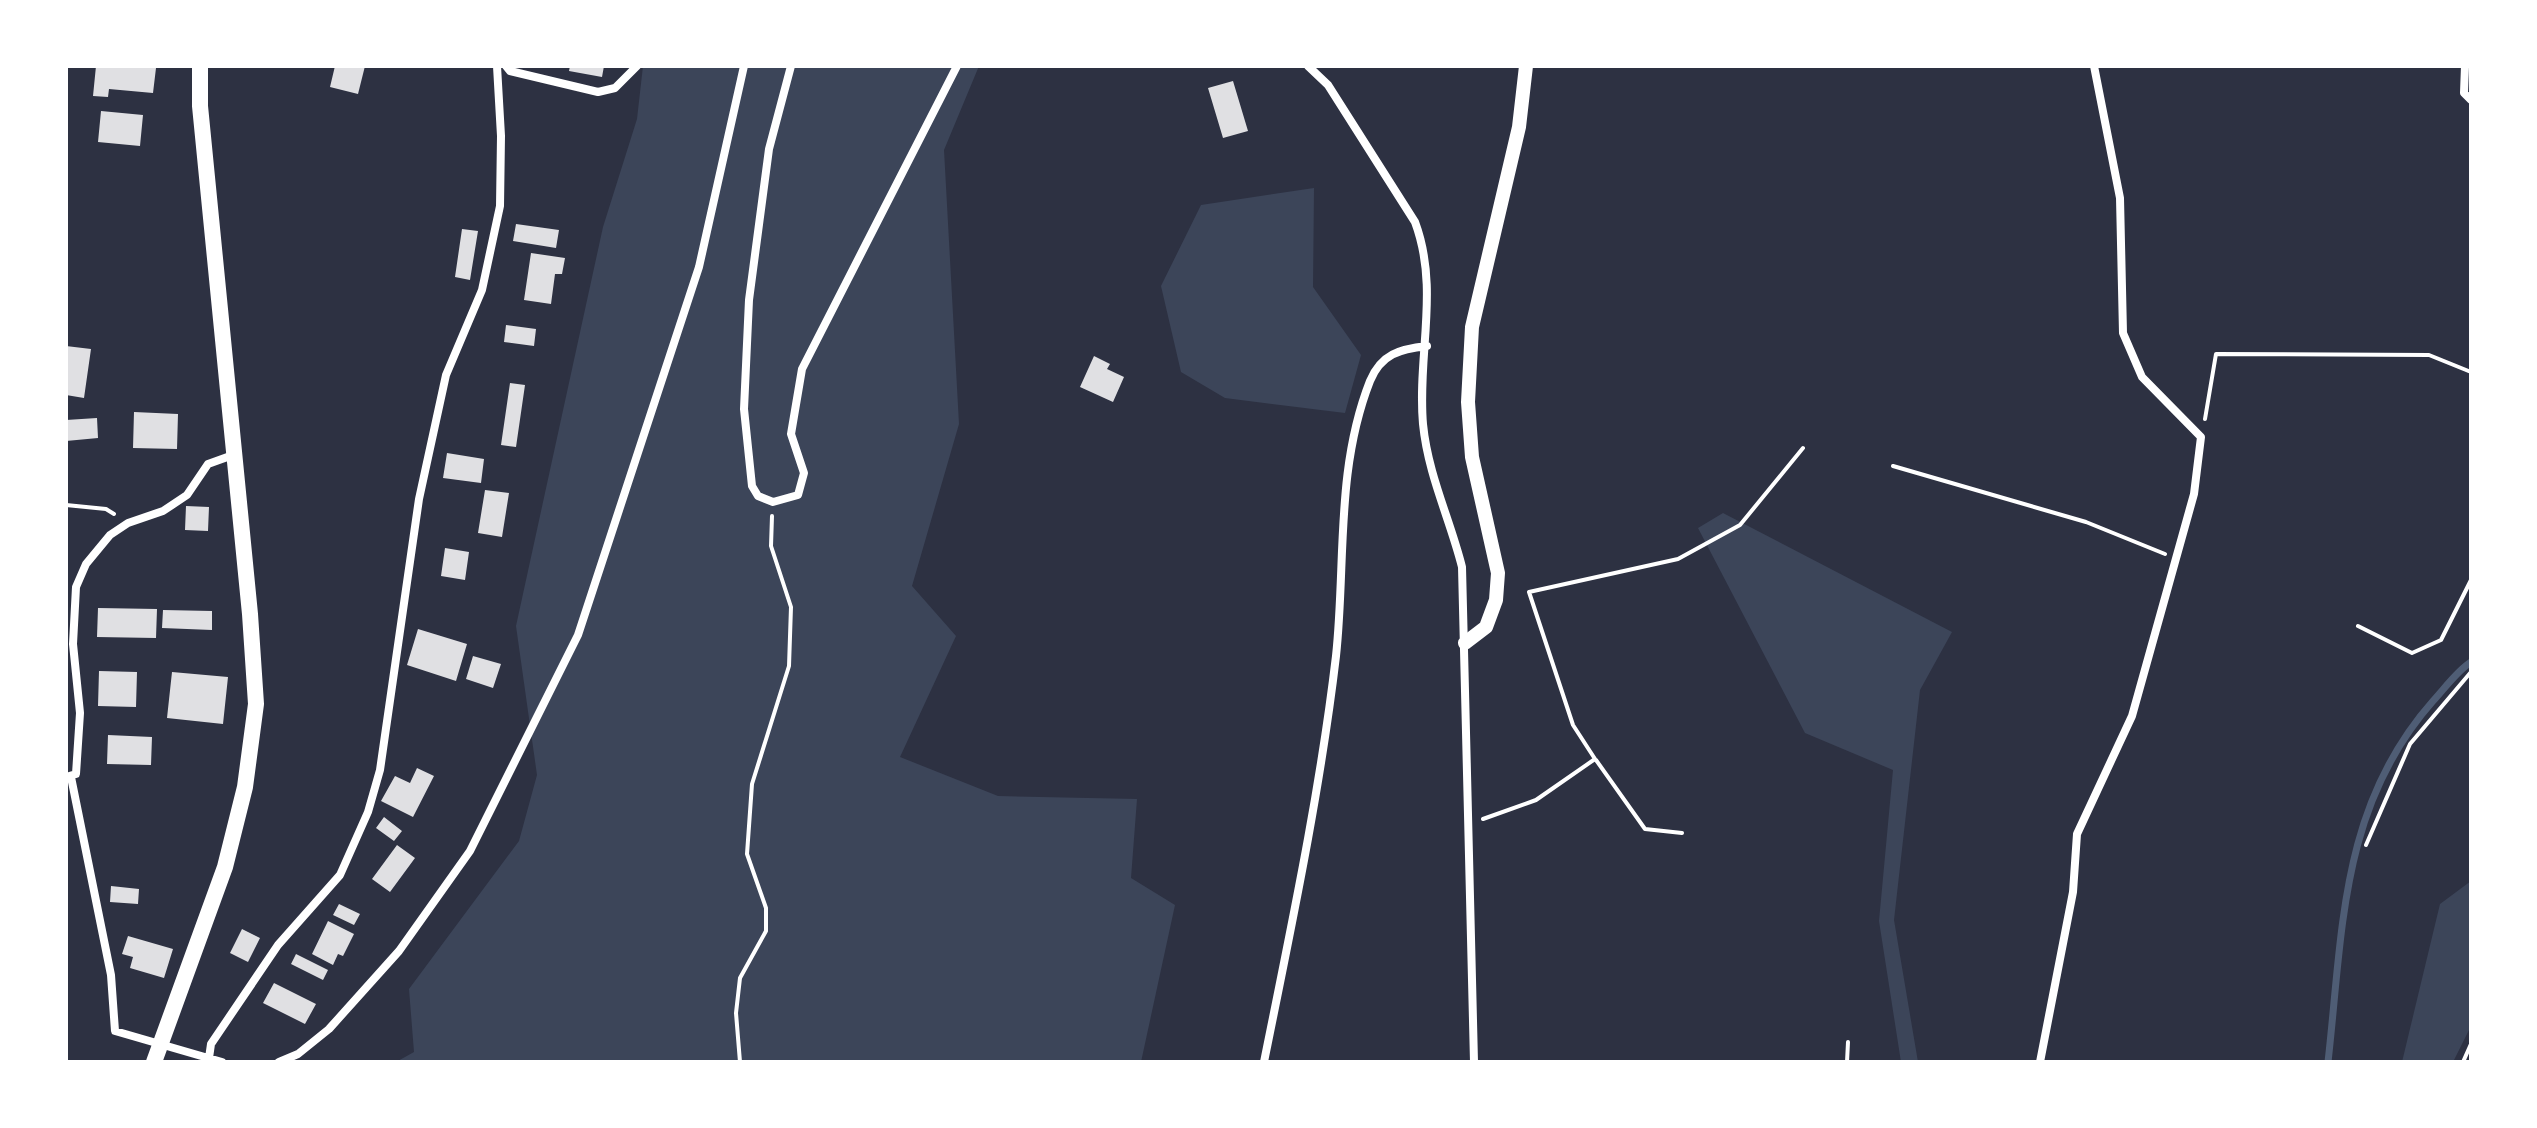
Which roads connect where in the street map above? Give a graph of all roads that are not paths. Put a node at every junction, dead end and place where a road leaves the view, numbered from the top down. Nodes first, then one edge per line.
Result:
1 (200, 66) edge
2 (497, 66) edge
3 (506, 66) edge
4 (637, 66) edge
5 (744, 66) edge
6 (791, 66) edge
7 (957, 66) edge
8 (1308, 66) edge
9 (1526, 66) edge
10 (2094, 66) edge
11 (2465, 66) edge
12 (2471, 100) edge
13 (1427, 346) junction
14 (233, 455) junction
15 (1465, 643) junction
16 (68, 777) edge
17 (158, 1054) edge
18 (209, 1058) junction
19 (222, 1062) edge
20 (279, 1062) edge
21 (1264, 1062) edge
22 (1474, 1062) edge
23 (2040, 1062) edge

1 - 14 main road
2 - 18 street
3 - 4 street
5 - 20 street
6 - 7 street
8 - 13 street
9 - 15 street
10 - 23 street
11 - 12 street
13 - 15 street
13 - 21 street
14 - 16 street
14 - 17 main road
15 - 22 street
16 - 17 street
17 - 18 street
18 - 19 street

